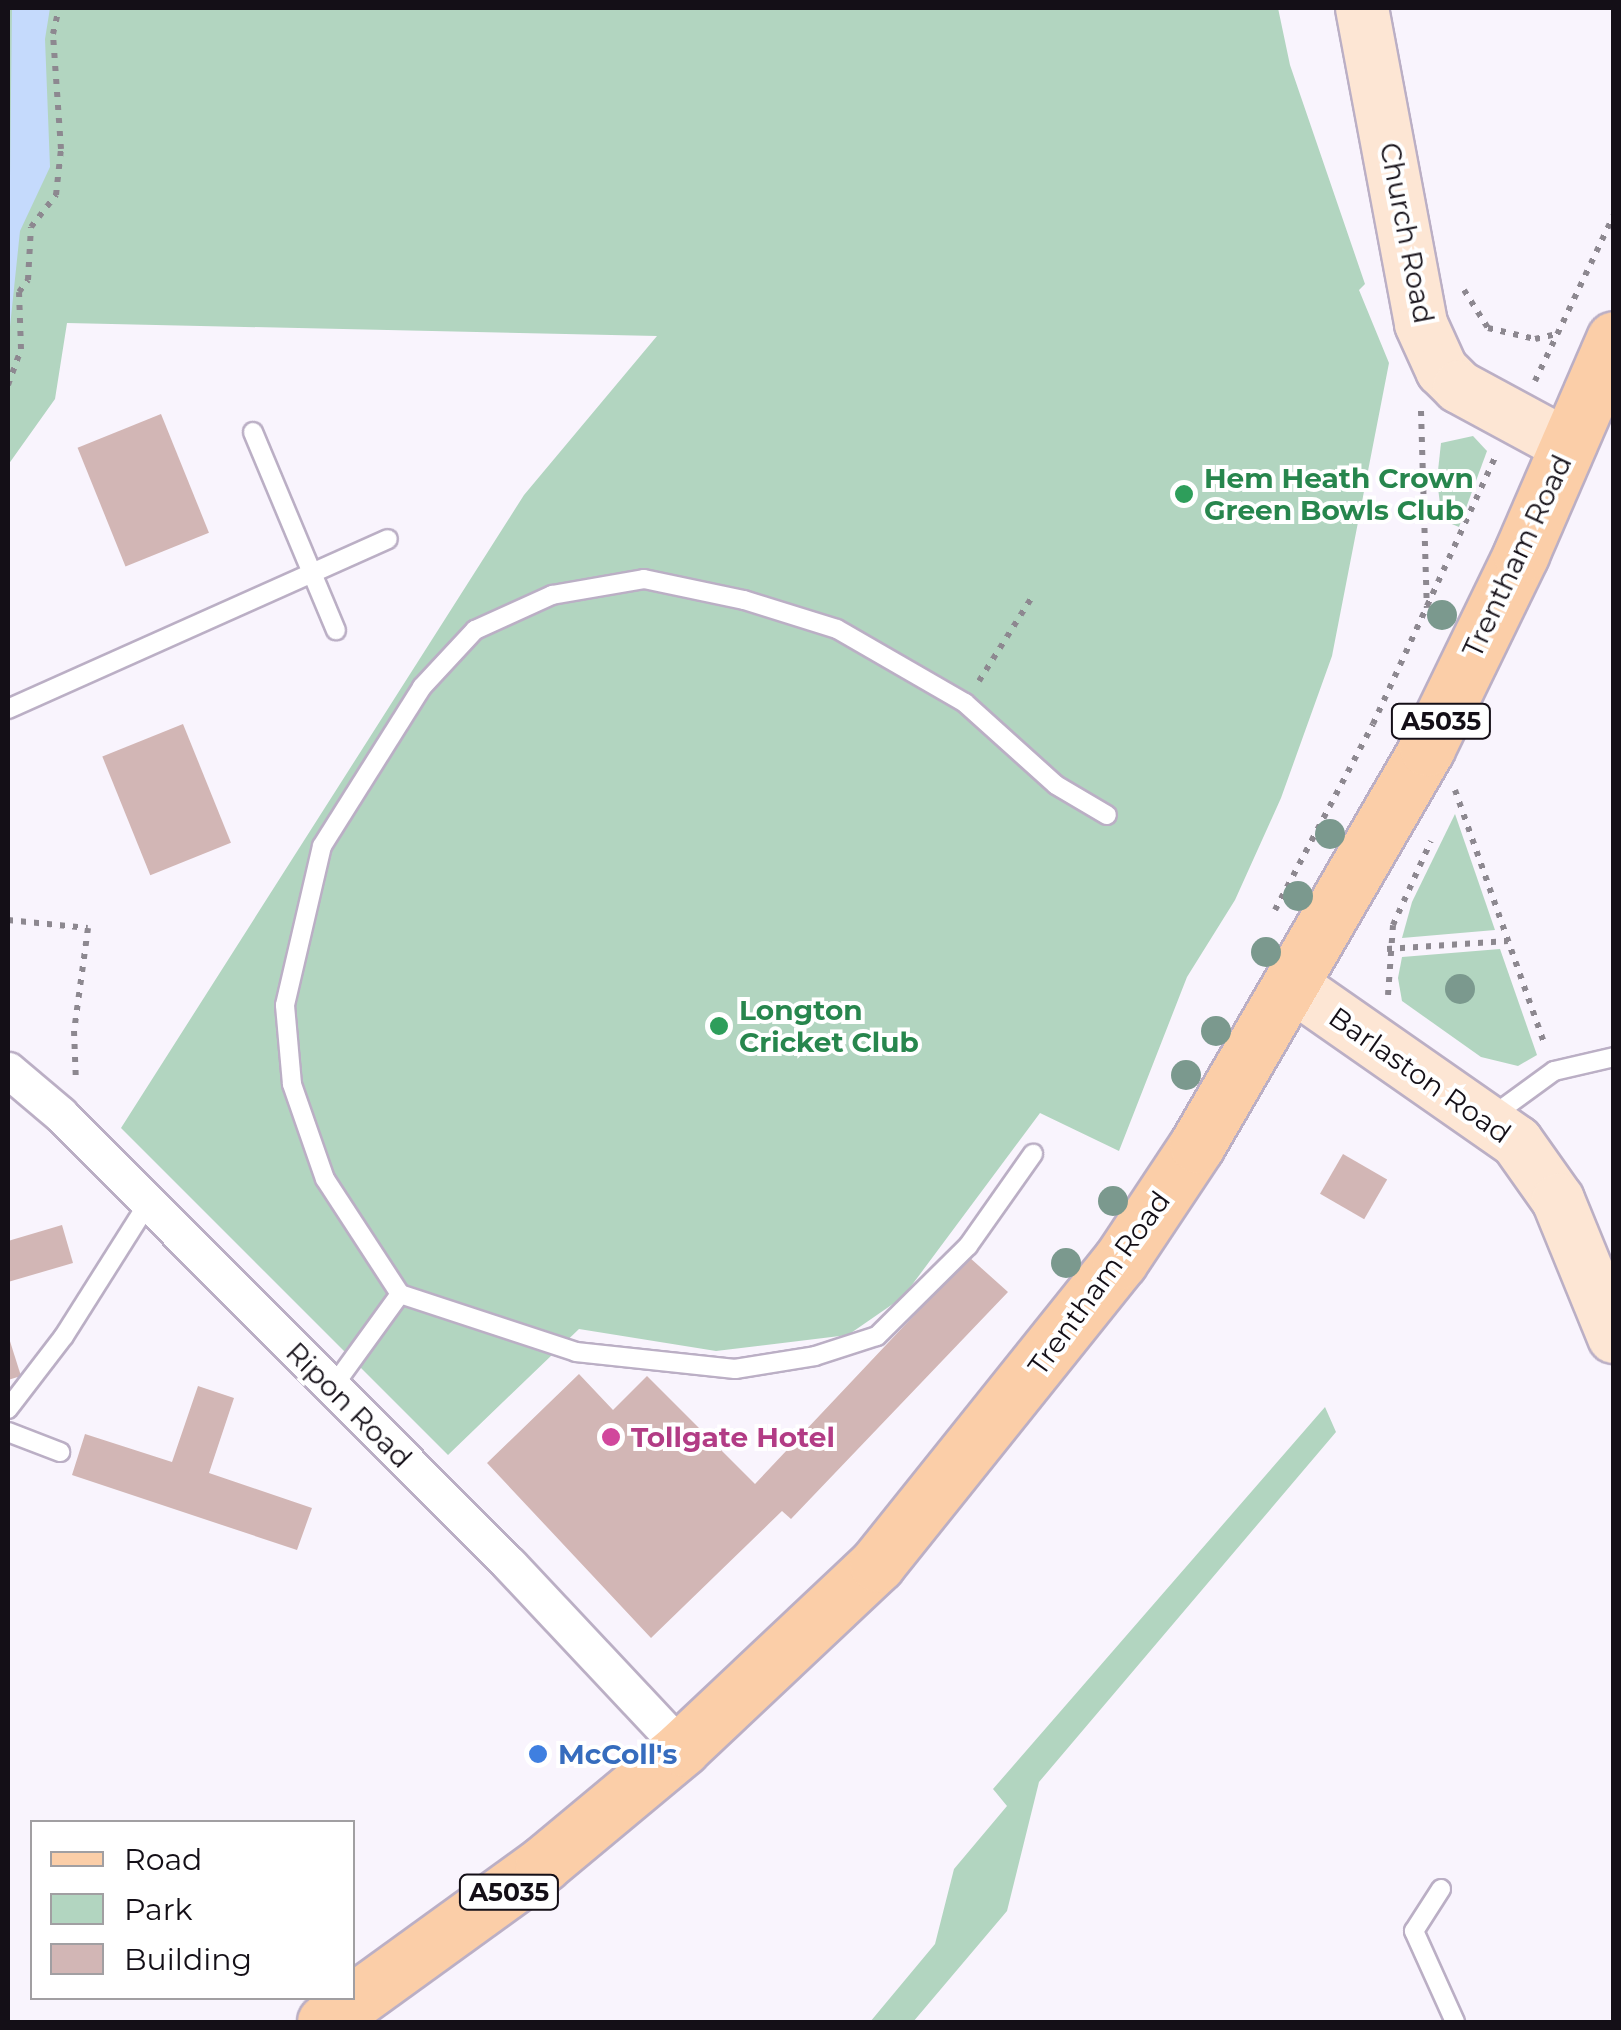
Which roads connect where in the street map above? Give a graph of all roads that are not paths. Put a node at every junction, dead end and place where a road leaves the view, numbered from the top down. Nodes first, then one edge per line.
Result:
1 (1362, 8) edge
2 (1604, 318) edge
3 (253, 432) dead end
4 (1568, 446) junction
5 (388, 539) dead end
6 (310, 569) junction
7 (336, 630) dead end
8 (8, 709) edge
9 (1107, 816) dead end
10 (1292, 985) junction
11 (1614, 1057) edge
12 (8, 1070) edge
13 (1486, 1121) junction
14 (1033, 1154) dead end
15 (148, 1203) junction
16 (400, 1294) junction
17 (1614, 1337) edge
18 (332, 1388) junction
19 (8, 1409) edge
20 (8, 1432) edge
21 (60, 1452) dead end
22 (682, 1748) junction
23 (1441, 1890) dead end
24 (325, 2022) edge
25 (1455, 2022) edge

1 - 4 street, Church Road
2 - 4 main road, Trentham Road / A5035
3 - 6 lane
4 - 10 main road, Trentham Road / A5035
5 - 6 lane
6 - 7 lane
6 - 8 lane
9 - 16 lane
10 - 13 street, Barlaston Road
10 - 22 main road, Trentham Road / A5035
11 - 13 lane
12 - 15 street, Ripon Road
13 - 17 street, Barlaston Road
14 - 16 lane
15 - 18 street, Ripon Road
15 - 19 lane
16 - 18 lane
18 - 22 street, Ripon Road
20 - 21 lane
22 - 24 main road, Trentham Road / A5035
23 - 25 lane

